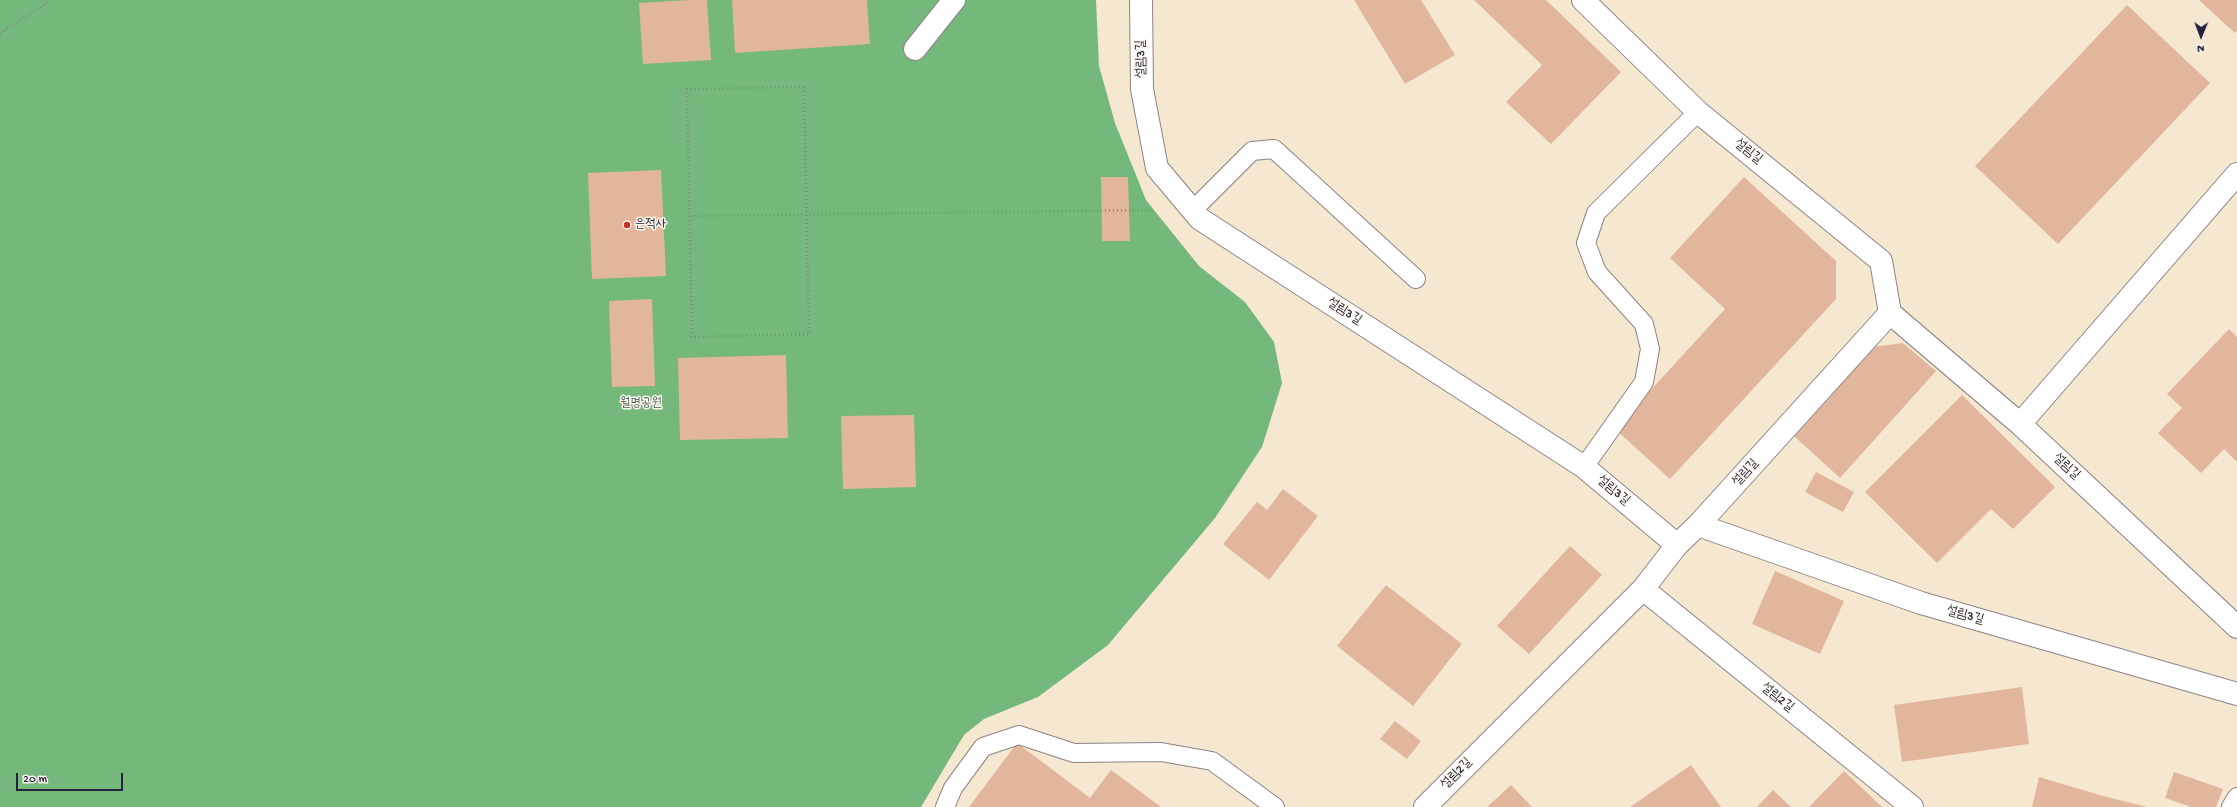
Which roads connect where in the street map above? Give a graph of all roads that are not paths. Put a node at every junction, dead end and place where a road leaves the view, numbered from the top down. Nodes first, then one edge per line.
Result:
1 (954, 0) edge
2 (1142, 0) edge
3 (1583, 0) edge
4 (915, 49) dead end
5 (1698, 112) junction
6 (2237, 174) edge
7 (1193, 210) junction
8 (1416, 279) dead end
9 (1890, 313) junction
10 (2020, 424) junction
11 (1584, 467) junction
12 (1698, 525) junction
13 (1677, 545) junction
14 (1642, 589) junction
15 (2237, 627) edge
16 (2237, 694) edge
17 (2237, 797) edge
18 (945, 807) edge
19 (1275, 807) edge
20 (1425, 807) edge
21 (1912, 807) edge
22 (2232, 807) edge

1 - 4 street
2 - 7 street, 설림3길
3 - 5 street, 설림길
5 - 9 street, 설림길
5 - 11 lane
6 - 10 street
7 - 8 lane
7 - 11 street, 설림3길
9 - 10 street, 설림길
9 - 12 street, 설림길
10 - 15 street, 설림길
11 - 13 street, 설림3길
12 - 13 street, 설림2길
12 - 16 street, 설림3길
13 - 14 street, 설림2길
14 - 20 street, 설림2길
14 - 21 street, 설림2길
17 - 22 lane
18 - 19 lane

